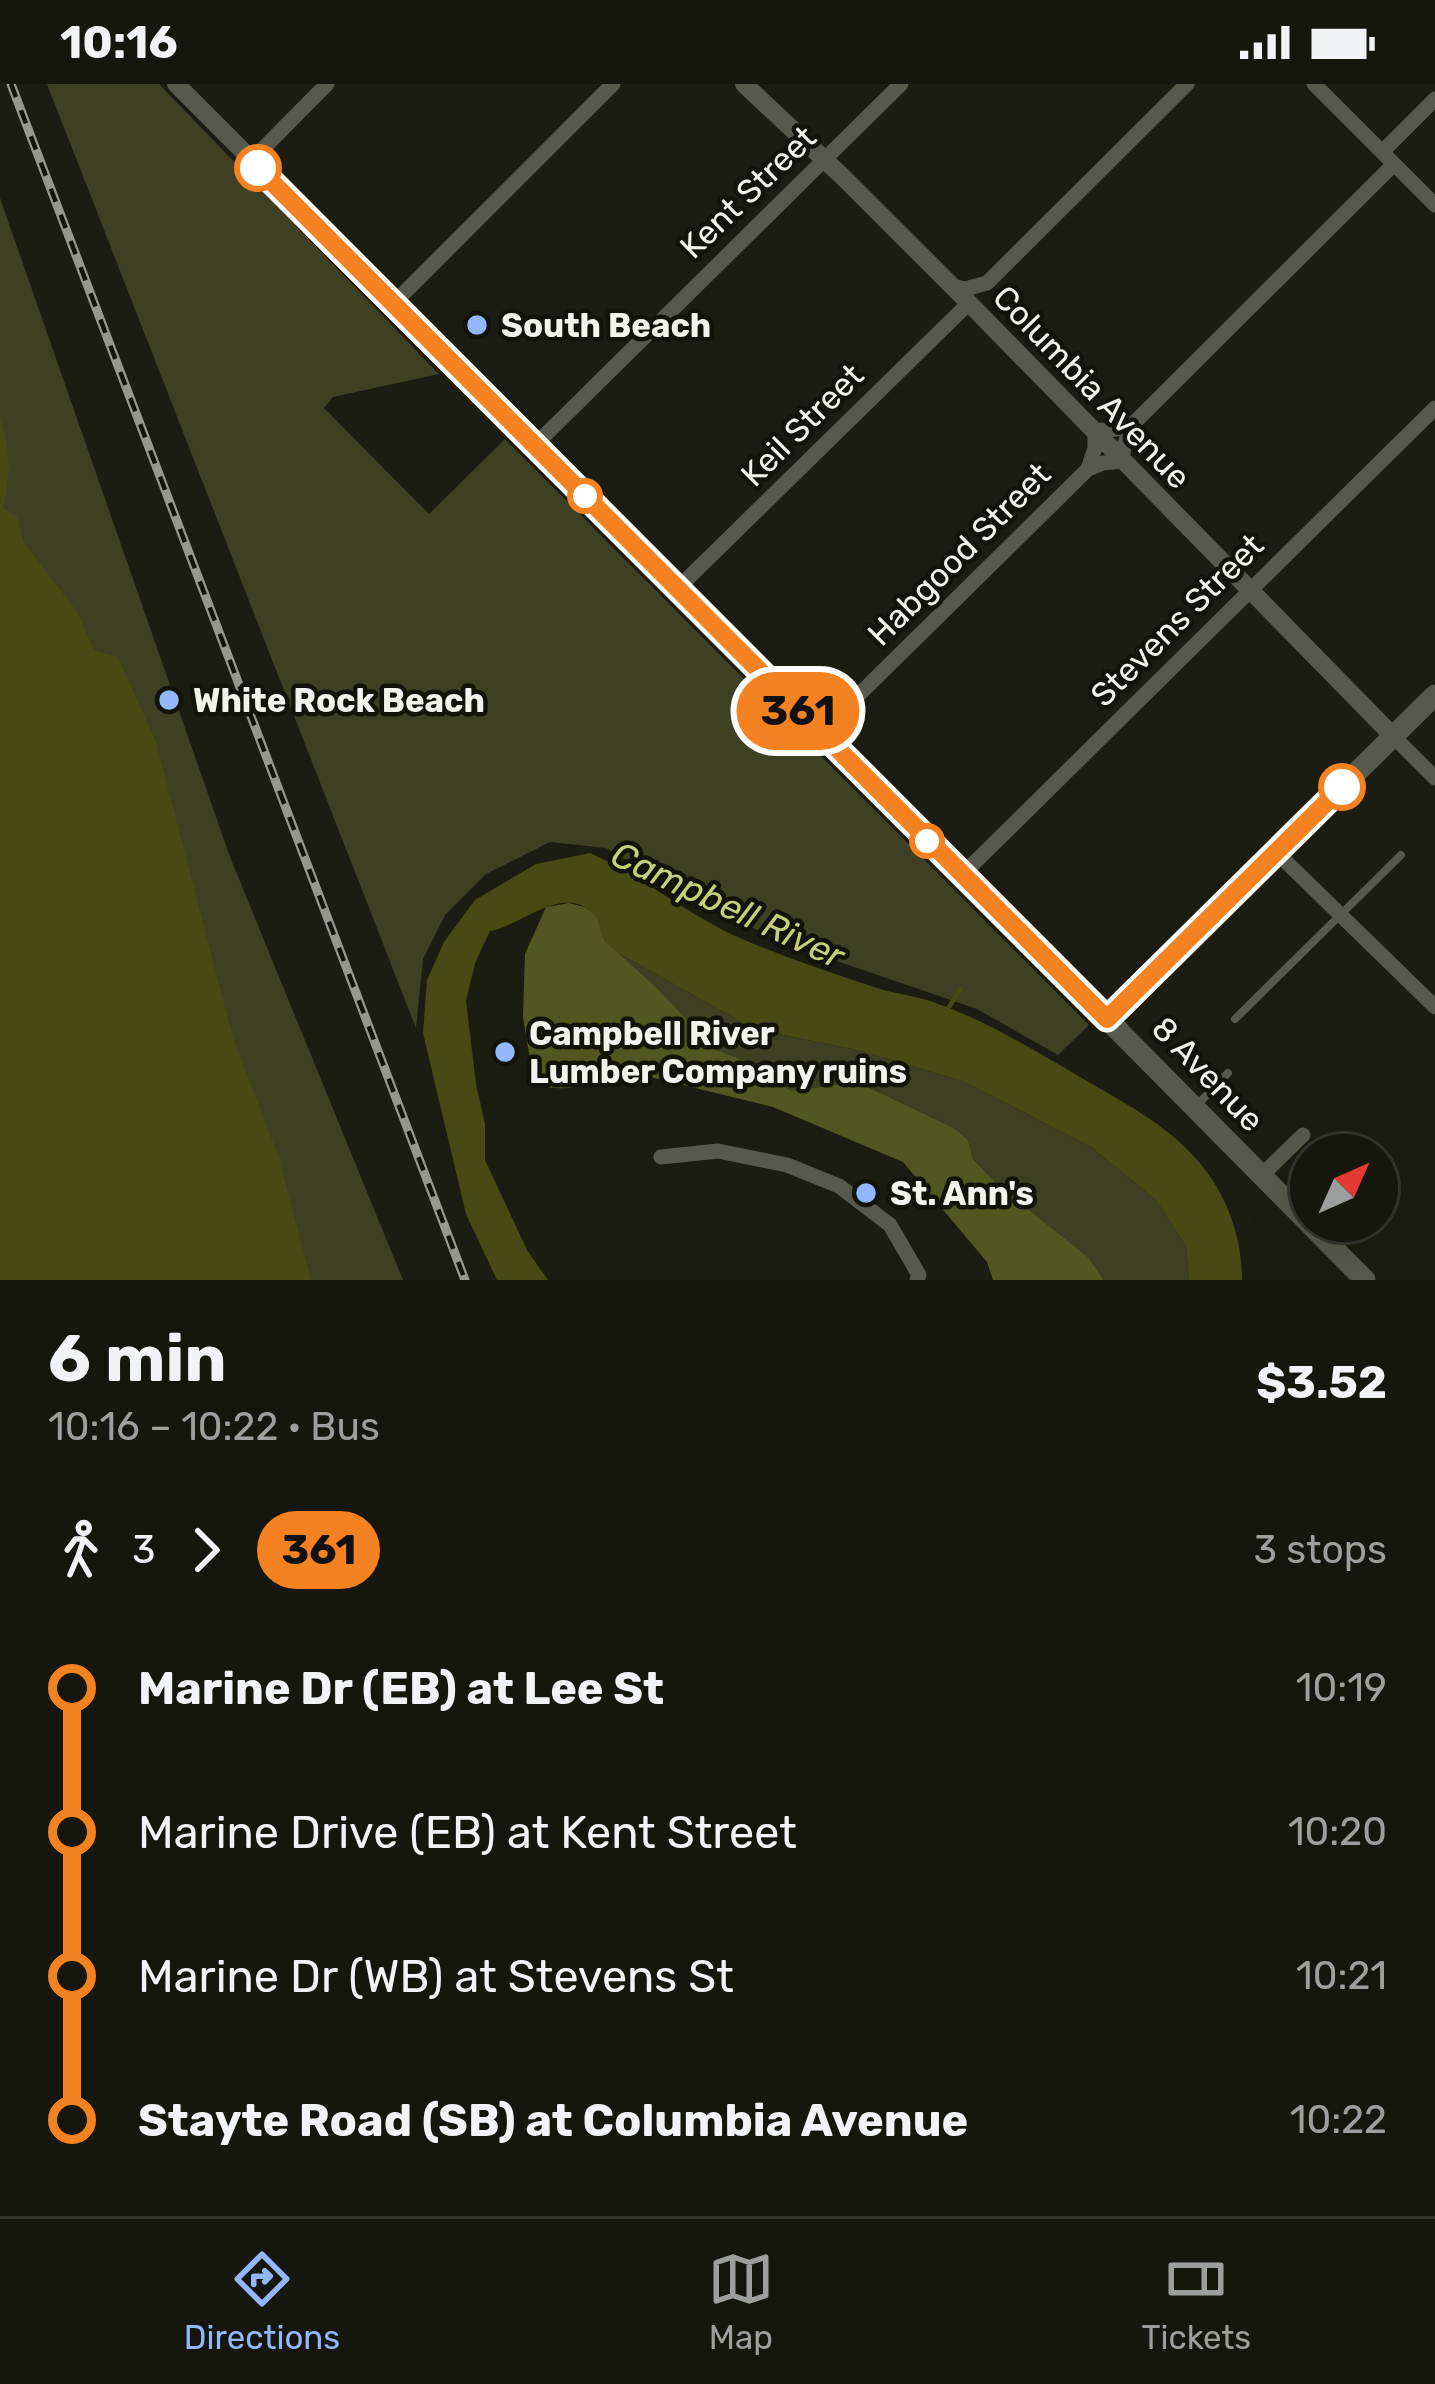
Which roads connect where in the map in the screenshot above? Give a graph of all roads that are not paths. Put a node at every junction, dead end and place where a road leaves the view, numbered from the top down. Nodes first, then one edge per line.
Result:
1 (176, 84) edge
2 (328, 84) edge
3 (613, 84) edge
4 (744, 84) edge
5 (901, 84) edge
6 (1187, 84) edge
7 (1314, 84) edge
8 (1435, 98) edge
9 (1388, 158) junction
10 (251, 160) junction
11 (825, 160) junction
12 (1435, 205) edge
13 (987, 283) junction
14 (952, 286) junction
15 (968, 303) junction
16 (394, 304) junction
17 (983, 318) junction
18 (1435, 408) edge
19 (1133, 424) junction
20 (1095, 431) junction
21 (535, 445) junction
22 (1122, 461) junction
23 (1088, 469) junction
24 (677, 589) junction
25 (1249, 591) junction
26 (1435, 694) edge
27 (820, 733) junction
28 (1393, 736) junction
29 (1435, 778) edge
30 (1275, 851) junction
31 (1401, 855) dead end
32 (962, 875) junction
33 (1340, 915) junction
34 (1435, 1007) edge
35 (1107, 1019) junction
36 (1235, 1019) dead end
37 (1228, 1073) dead end
38 (1194, 1107) junction
39 (1290, 1148) edge
40 (661, 1157) dead end
41 (1261, 1176) junction
42 (917, 1280) edge
43 (1364, 1280) edge

1 - 10 street
2 - 10 street
3 - 16 street
4 - 11 street, Columbia Avenue
5 - 11 street, Kent Street
6 - 13 street
7 - 9 street
8 - 9 street
9 - 12 street
9 - 19 street
10 - 16 street
11 - 14 street, Columbia Avenue
11 - 21 street, Kent Street
13 - 14 street
13 - 17 street
14 - 15 street, Columbia Avenue
15 - 17 street, Columbia Avenue
15 - 24 street, Keil Street
16 - 21 street
17 - 20 street, Columbia Avenue
18 - 25 street, Stevens Street
19 - 20 street
19 - 22 street
20 - 22 street, Columbia Avenue
20 - 23 street, Habgood Street
21 - 24 street
22 - 23 street, Habgood Street
22 - 25 street, Columbia Avenue
23 - 27 street, Habgood Street
24 - 27 street
25 - 28 street, Columbia Avenue
25 - 32 street, Stevens Street
26 - 28 main road
27 - 32 street
28 - 29 street
28 - 30 main road
30 - 33 street
30 - 35 main road
31 - 33 lane
32 - 35 street
33 - 34 street
33 - 36 lane
35 - 38 main road, 8 Avenue
37 - 38 lane
38 - 41 main road, 8 Avenue
39 - 41 street, 8 Avenue
40 - 42 street
41 - 43 main road, 8 Avenue

